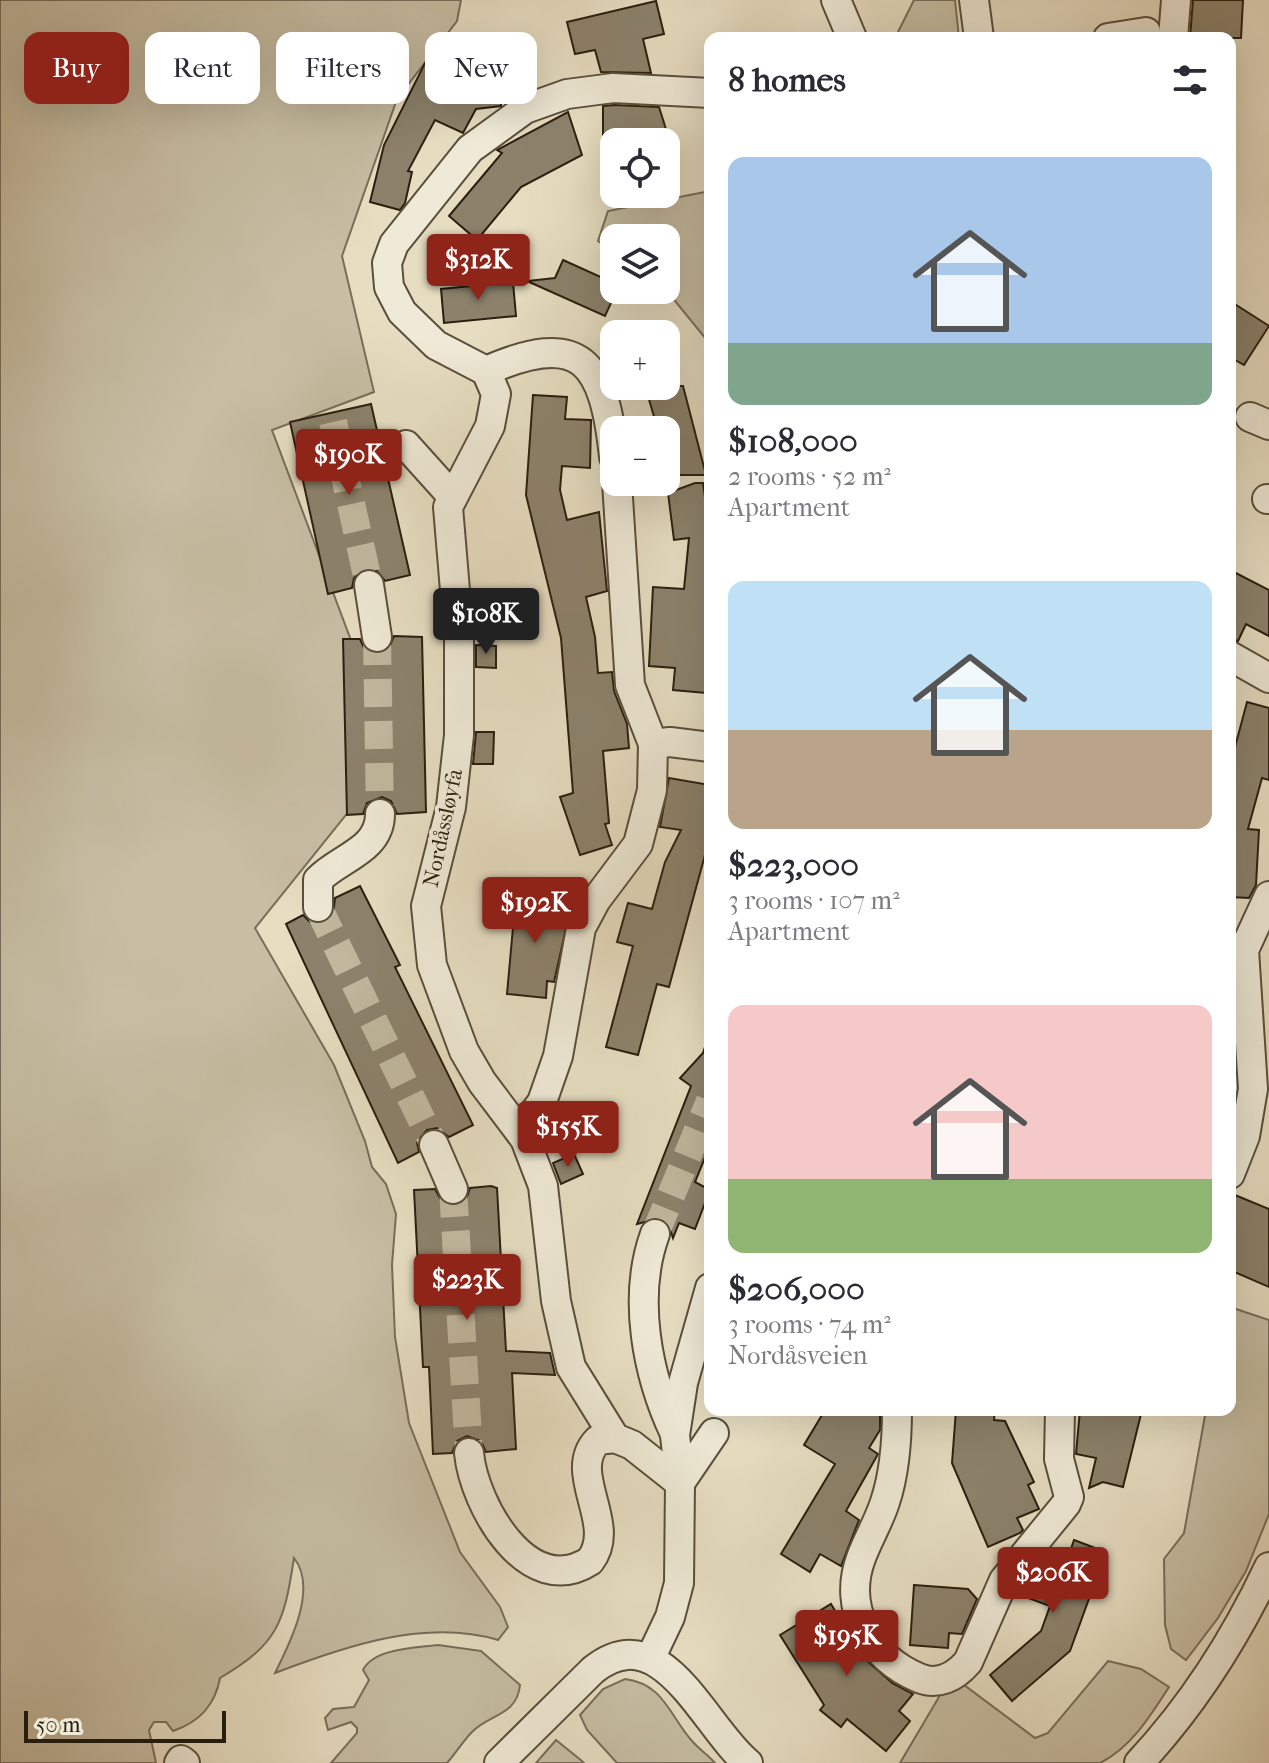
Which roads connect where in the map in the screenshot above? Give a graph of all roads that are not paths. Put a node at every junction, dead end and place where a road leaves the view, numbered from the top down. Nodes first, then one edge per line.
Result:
1 (836, 0) edge
2 (974, 0) edge
3 (1176, 0) edge
4 (849, 32) edge
5 (978, 32) edge
6 (1160, 32) edge
7 (704, 93) edge
8 (486, 371) junction
9 (605, 416) edge
10 (406, 445) dead end
11 (451, 495) junction
12 (618, 496) edge
13 (369, 585) tunnel mouth
14 (377, 637) tunnel mouth
15 (1236, 659) edge
16 (1269, 678) edge
17 (653, 744) junction
18 (704, 746) edge
19 (380, 814) tunnel mouth
20 (1269, 896) edge
21 (318, 907) tunnel mouth
22 (1237, 950) edge
23 (520, 1132) junction
24 (434, 1145) tunnel mouth
25 (1236, 1159) edge
26 (453, 1189) tunnel mouth
27 (655, 1234) tunnel mouth
28 (704, 1308) edge
29 (896, 1416) edge
30 (1060, 1416) edge
31 (714, 1433) dead end
32 (675, 1435) junction
33 (615, 1438) junction
34 (469, 1453) tunnel mouth
35 (680, 1483) junction
36 (1269, 1567) edge
37 (650, 1659) junction
38 (506, 1756) edge
39 (748, 1763) edge
40 (1139, 1763) edge

1 - 4 street
2 - 5 street
3 - 6 street
7 - 8 street
8 - 9 street
8 - 11 street, Nordåssløyfa
10 - 11 street
11 - 23 street, Nordåssløyfa
12 - 17 street
13 - 14 street
15 - 16 street
17 - 18 street
17 - 23 street
19 - 21 street
20 - 22 street
22 - 25 street
23 - 33 street, Nordåssløyfa
24 - 26 street
27 - 32 street
28 - 32 street
29 - 30 street
31 - 35 street
32 - 35 street
33 - 34 street
33 - 35 street, Nordåssløyfa
35 - 37 street
36 - 40 street
37 - 38 street
37 - 39 street

